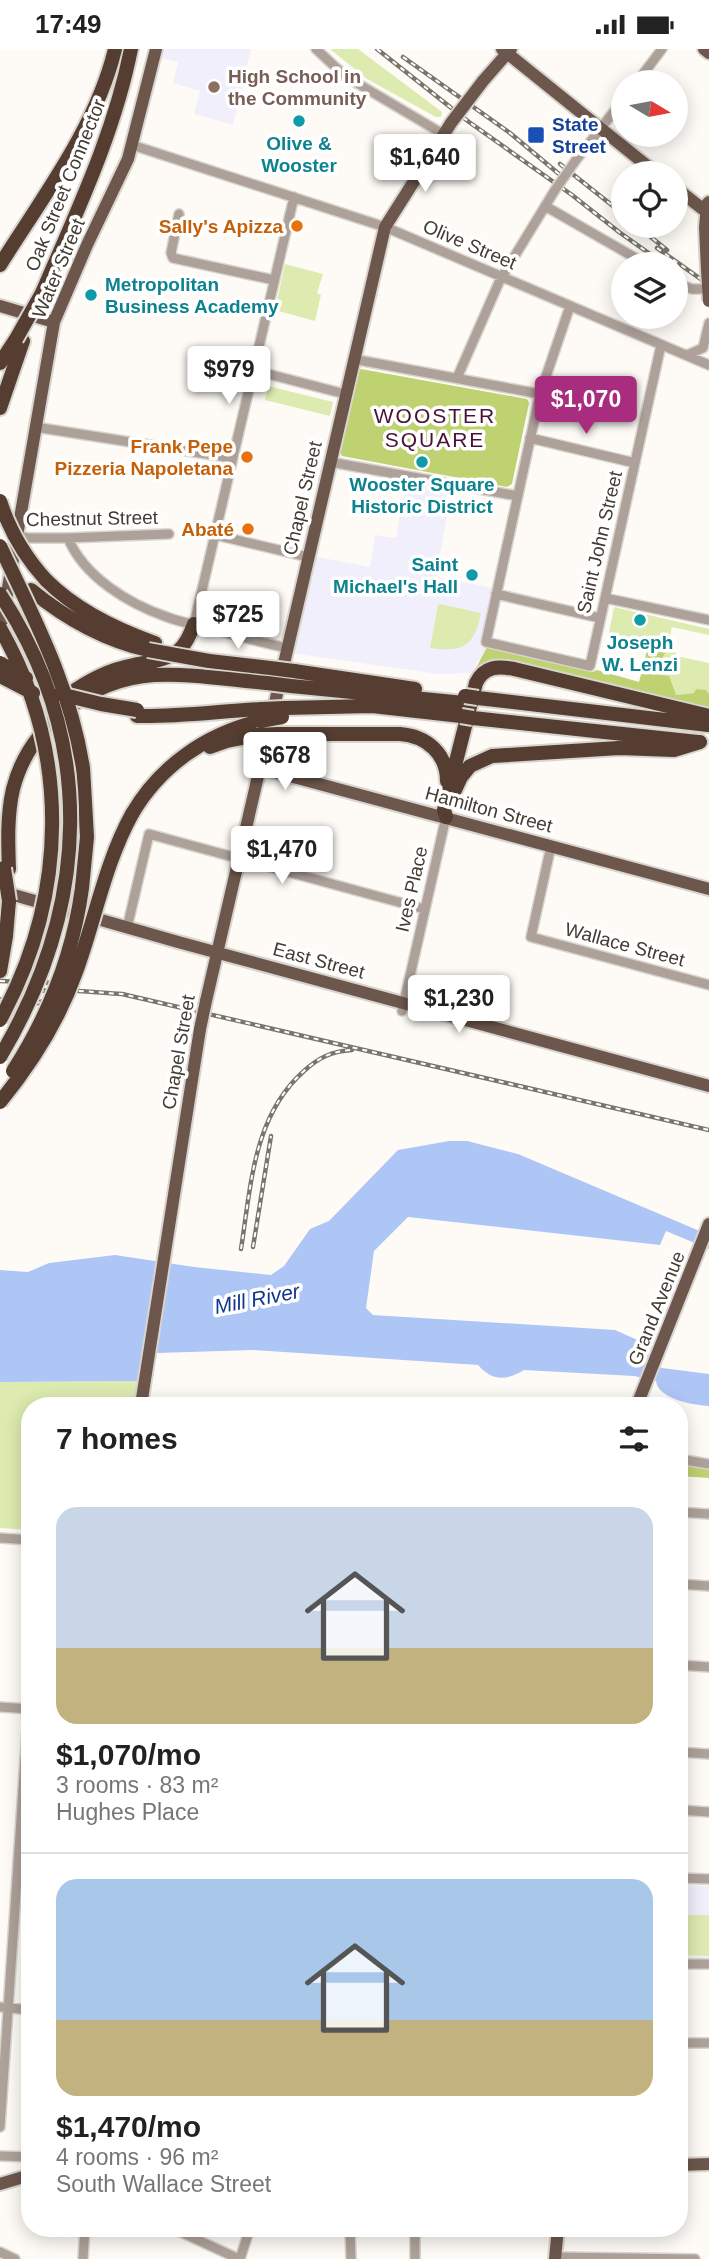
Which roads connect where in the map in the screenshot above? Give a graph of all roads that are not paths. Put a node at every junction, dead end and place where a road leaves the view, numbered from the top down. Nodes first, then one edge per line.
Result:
1 (115, 49) edge
2 (131, 49) edge
3 (156, 49) edge
4 (316, 49) edge
5 (662, 49) edge
6 (704, 49) edge
7 (507, 50) edge
8 (709, 53) edge
9 (646, 70) edge
10 (611, 115) edge
11 (447, 128) junction
12 (601, 128) junction
13 (132, 145) junction
14 (641, 161) edge
15 (688, 196) edge
16 (293, 197) junction
17 (545, 206) junction
18 (708, 209) edge
19 (179, 214) dead end
20 (385, 227) junction
21 (625, 252) edge
22 (0, 265) edge
23 (503, 277) junction
24 (274, 280) junction
25 (688, 287) edge
26 (708, 295) edge
27 (0, 306) edge
28 (570, 306) junction
29 (709, 309) edge
30 (54, 322) junction
31 (709, 323) edge
32 (20, 340) junction
33 (662, 345) junction
34 (686, 355) junction
35 (353, 359) junction
36 (0, 363) edge
37 (709, 365) edge
38 (253, 370) junction
39 (457, 378) junction
40 (0, 391) edge
41 (345, 394) junction
42 (540, 394) junction
43 (0, 408) edge
44 (35, 427) junction
45 (530, 438) junction
46 (232, 458) junction
47 (330, 462) junction
48 (635, 463) junction
49 (518, 496) junction
50 (0, 501) edge
51 (169, 534) dead end
52 (216, 535) junction
53 (16, 536) junction
54 (68, 538) junction
55 (0, 546) edge
56 (308, 557) junction
57 (0, 559) edge
58 (0, 594) edge
59 (496, 594) junction
60 (605, 598) junction
61 (600, 618) junction
62 (709, 620) edge
63 (194, 624) junction
64 (0, 628) edge
65 (0, 634) edge
66 (151, 647) junction
67 (288, 648) junction
68 (0, 663) edge
69 (0, 677) edge
70 (293, 679) junction
71 (470, 706) junction
72 (137, 713) junction
73 (709, 716) edge
74 (260, 722) junction
75 (709, 725) edge
76 (705, 743) edge
77 (260, 768) junction
78 (447, 797) junction
79 (446, 817) junction
80 (551, 846) junction
81 (239, 859) junction
82 (6, 868) junction
83 (709, 889) edge
84 (4, 896) edge
85 (424, 909) junction
86 (127, 928) junction
87 (217, 953) junction
88 (0, 971) edge
89 (709, 985) edge
90 (403, 1007) junction
91 (0, 1020) edge
92 (0, 1057) edge
93 (709, 1086) edge
94 (0, 1089) edge
95 (0, 1102) edge
96 (708, 1228) edge
97 (142, 1397) edge
98 (640, 1397) edge
99 (688, 1461) edge
100 (709, 1465) edge
101 (688, 1513) edge
102 (709, 1514) edge
103 (0, 1538) edge
104 (21, 1539) edge
105 (688, 1585) edge
106 (709, 1586) edge
107 (688, 1666) edge
108 (709, 1667) edge
109 (0, 1707) edge
110 (21, 1708) edge
111 (688, 1753) edge
112 (709, 1754) edge
113 (688, 1811) edge
114 (709, 1812) edge
115 (21, 1866) edge
116 (688, 1878) edge
117 (709, 1879) edge
118 (709, 1963) edge
119 (688, 1964) edge
120 (4, 2008) edge
121 (688, 2043) edge
122 (709, 2043) edge
123 (0, 2127) edge
124 (0, 2156) edge
125 (21, 2157) edge
126 (709, 2164) edge
127 (688, 2165) edge
128 (21, 2177) edge
129 (0, 2183) edge
130 (84, 2237) edge
131 (191, 2237) edge
132 (247, 2237) edge
133 (350, 2237) edge
134 (415, 2237) edge
135 (557, 2237) edge
136 (0, 2252) edge
137 (555, 2258) edge
138 (15, 2259) edge
139 (83, 2259) edge
140 (239, 2259) edge
141 (351, 2259) edge
142 (415, 2259) edge
143 (695, 2259) edge

1 - 22 highway, Oak Street Connector
2 - 32 highway, Oak Street Connector, bridge
3 - 13 main road, Water Street
4 - 11 street
5 - 9 street
6 - 8 main road
7 - 11 main road, Chapel Street, bridge
7 - 12 main road
10 - 12 street
11 - 20 main road, Chapel Street
12 - 14 main road
12 - 17 street, bridge
13 - 16 street, Olive Street
13 - 30 main road, Water Street
15 - 18 main road
16 - 20 street, Olive Street
16 - 24 street
17 - 21 street
17 - 23 street
18 - 26 main road, bridge
19 - 24 street
20 - 23 street, Olive Street
20 - 35 main road, Chapel Street
23 - 28 street, Olive Street
23 - 39 street
24 - 38 street
25 - 26 street, bridge
26 - 29 main road
27 - 30 main road
28 - 33 street, Olive Street
28 - 42 street
30 - 44 main road, Water Street
31 - 34 street
32 - 36 highway
32 - 40 highway
32 - 43 highway
33 - 34 street, Olive Street
33 - 48 street, Saint John Street
34 - 37 street, Olive Street
35 - 39 street
35 - 41 main road, Chapel Street
38 - 41 street
38 - 46 street
39 - 42 street
41 - 47 main road, Chapel Street
42 - 45 street
44 - 46 street
44 - 53 main road, Water Street
45 - 48 street
45 - 49 street
46 - 52 street
47 - 49 street
47 - 56 main road, Chapel Street
48 - 60 street, Saint John Street
49 - 59 street
50 - 66 highway, bridge
51 - 54 street, Chestnut Street
52 - 56 street
52 - 63 street
53 - 54 street, Chestnut Street
53 - 65 main road, Water Street
54 - 63 street
55 - 94 highway, bridge
56 - 67 main road, Chapel Street
57 - 66 highway, bridge
58 - 92 highway, bridge
59 - 61 street
59 - 61 street, Saint John Street
60 - 61 street, Saint John Street
60 - 62 street
63 - 67 street
63 - 82 highway
64 - 91 highway, bridge
66 - 70 highway, bridge
67 - 77 main road, Chapel Street
68 - 72 highway, bridge
69 - 72 highway, bridge
70 - 71 highway
70 - 82 highway, bridge
71 - 74 highway, bridge
71 - 75 highway
71 - 76 highway
72 - 74 highway
73 - 78 highway
74 - 78 highway, bridge
74 - 95 highway, bridge
76 - 79 highway
77 - 79 main road, Hamilton Street
77 - 81 main road, Chapel Street
78 - 79 highway
79 - 80 main road, Hamilton Street
79 - 85 street, Ives Place
80 - 83 main road, Hamilton Street
80 - 89 street, Wallace Street
81 - 85 street
81 - 86 street
81 - 87 main road, Chapel Street
82 - 84 highway, bridge
84 - 86 main road, East Street
84 - 88 highway
85 - 90 street, Ives Place
86 - 87 main road, East Street
87 - 90 main road, East Street
87 - 97 main road, Chapel Street, bridge
90 - 93 main road, East Street
96 - 98 main road, Grand Avenue
99 - 100 street
101 - 102 street
103 - 104 street
105 - 106 street
107 - 108 street
109 - 110 street
111 - 112 street
113 - 114 street
115 - 120 street
116 - 117 street
118 - 119 street
120 - 123 street
121 - 122 street
124 - 125 street
126 - 127 main road
128 - 129 main road
130 - 139 street
131 - 140 street
132 - 140 street
133 - 141 street
134 - 142 street
135 - 137 main road
136 - 138 street
137 - 143 street

